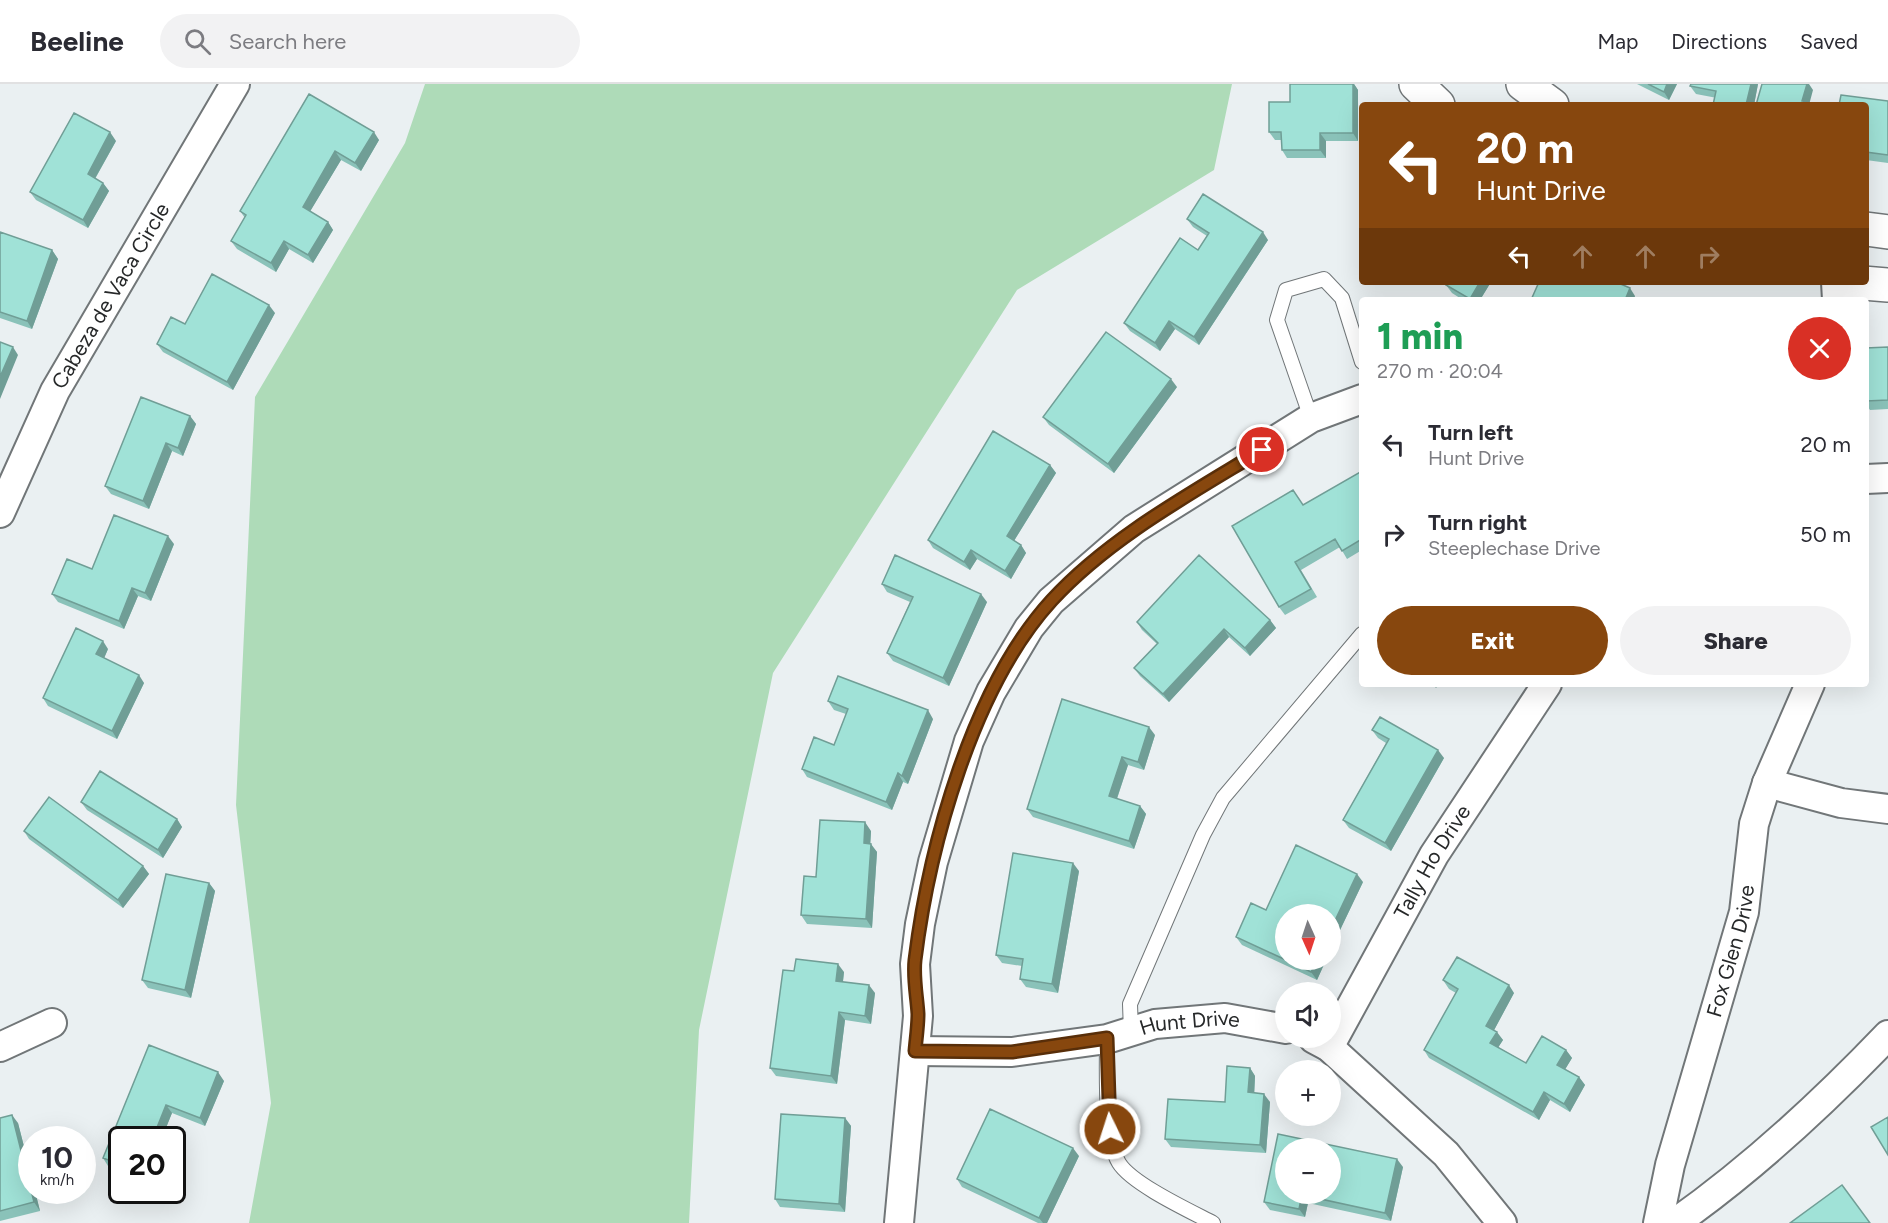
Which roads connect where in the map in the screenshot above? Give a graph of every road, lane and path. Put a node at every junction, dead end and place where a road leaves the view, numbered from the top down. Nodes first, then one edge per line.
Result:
1 (235, 84) edge
2 (1416, 84) edge
3 (1523, 84) edge
4 (1435, 102) edge
5 (1548, 102) edge
6 (1869, 229) edge
7 (1888, 231) edge
8 (1869, 283) edge
9 (1888, 285) edge
10 (1359, 352) edge
11 (1359, 400) edge
12 (1311, 418) junction
13 (1888, 478) edge
14 (1869, 479) edge
15 (0, 513) edge
16 (1359, 638) edge
17 (1545, 687) edge
18 (1809, 687) edge
19 (1767, 783) junction
20 (1888, 809) edge
21 (1341, 1010) edge
22 (52, 1023) dead end
23 (1275, 1027) edge
24 (1119, 1035) junction
25 (1888, 1035) edge
26 (0, 1047) edge
27 (1327, 1048) edge
28 (915, 1051) junction
29 (898, 1223) edge
30 (1213, 1223) edge
31 (1502, 1223) edge
32 (1658, 1223) edge
33 (1675, 1223) edge

1 - 15 street, Cabeza de Vaca Circle
2 - 4 main road
3 - 5 main road
6 - 7 main road
8 - 9 main road
10 - 12 lane
11 - 12 street
12 - 28 street
13 - 14 street
16 - 24 lane
17 - 21 street, Tally Ho Drive
18 - 19 street, Fox Glen Drive
19 - 20 street
19 - 32 street, Fox Glen Drive
22 - 26 street
23 - 24 street, Hunt Drive
24 - 28 street, Hunt Drive
24 - 30 lane
25 - 33 street
27 - 31 street
28 - 29 street

